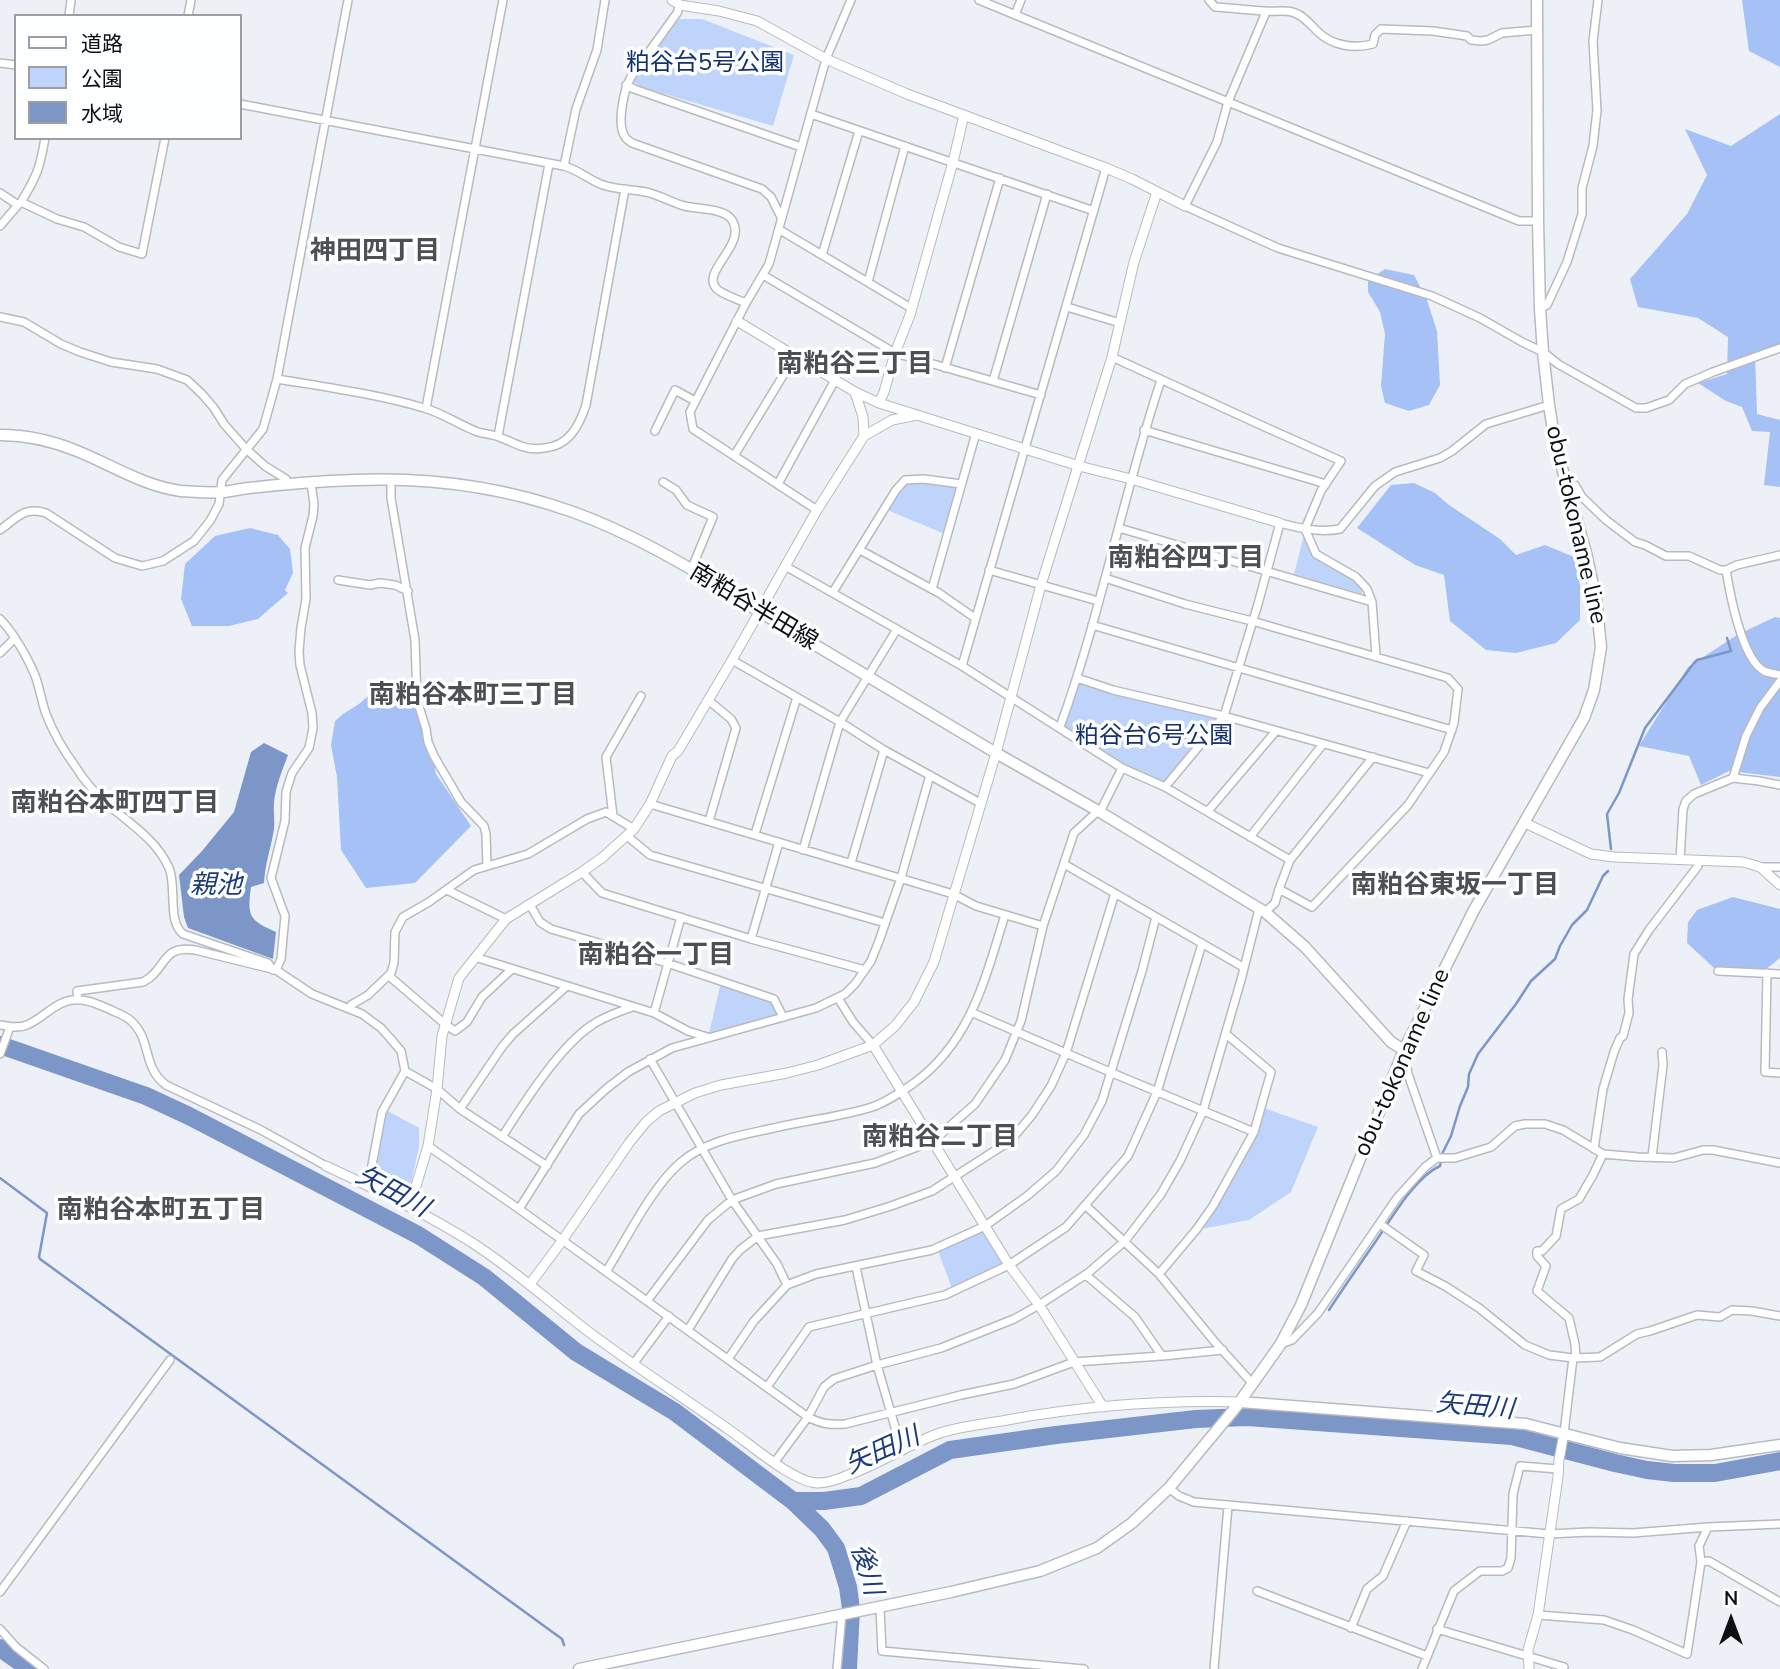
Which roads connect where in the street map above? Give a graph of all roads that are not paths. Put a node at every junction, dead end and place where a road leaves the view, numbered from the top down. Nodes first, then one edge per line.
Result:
1 (348, 0) edge
2 (503, 0) edge
3 (605, 0) edge
4 (851, 0) edge
5 (979, 0) edge
6 (1021, 0) edge
7 (1209, 0) edge
8 (1537, 0) edge
9 (1598, 0) edge
10 (676, 2) edge
11 (1266, 12) junction
12 (1015, 15) junction
13 (1537, 30) junction
14 (827, 59) junction
15 (626, 85) junction
16 (1228, 102) junction
17 (242, 104) edge
18 (811, 114) junction
19 (964, 115) junction
20 (324, 121) junction
21 (859, 131) junction
22 (46, 140) edge
23 (165, 140) edge
24 (905, 146) junction
25 (801, 147) junction
26 (476, 150) junction
27 (953, 162) junction
28 (549, 164) junction
29 (564, 166) junction
30 (1106, 168) junction
31 (1000, 178) junction
32 (625, 190) junction
33 (1157, 192) junction
34 (0, 193) edge
35 (1047, 194) junction
36 (19, 203) junction
37 (1185, 206) junction
38 (1094, 211) junction
39 (781, 218) junction
40 (1538, 221) junction
41 (0, 226) edge
42 (780, 230) junction
43 (822, 255) junction
44 (762, 275) junction
45 (868, 282) junction
46 (747, 303) junction
47 (911, 307) junction
48 (1066, 307) junction
49 (1540, 309) junction
50 (0, 317) edge
51 (737, 321) junction
52 (1120, 323) junction
53 (1780, 348) edge
54 (1543, 352) junction
55 (895, 353) junction
56 (795, 356) junction
57 (1112, 357) junction
58 (945, 368) junction
59 (277, 379) junction
60 (835, 380) junction
61 (1161, 380) junction
62 (993, 382) junction
63 (855, 392) junction
64 (1041, 395) junction
65 (695, 401) junction
66 (879, 403) junction
67 (1549, 405) junction
68 (426, 408) junction
69 (917, 415) junction
70 (654, 430) dead end
71 (1144, 430) junction
72 (976, 433) junction
73 (0, 435) edge
74 (498, 436) junction
75 (864, 436) junction
76 (246, 449) junction
77 (1025, 449) junction
78 (734, 456) junction
79 (1079, 466) junction
80 (391, 479) junction
81 (1131, 479) junction
82 (663, 482) dead end
83 (311, 483) junction
84 (778, 484) junction
85 (961, 484) junction
86 (1326, 484) junction
87 (288, 485) junction
88 (1567, 486) junction
89 (221, 492) junction
90 (817, 510) junction
91 (1280, 523) junction
92 (1119, 528) junction
93 (1304, 529) junction
94 (0, 530) edge
95 (860, 550) junction
96 (1780, 555) edge
97 (785, 566) junction
98 (691, 570) junction
99 (989, 570) junction
100 (1726, 570) junction
101 (1267, 572) junction
102 (1105, 578) junction
103 (338, 579) dead end
104 (1041, 585) junction
105 (932, 590) junction
106 (408, 591) junction
107 (833, 592) junction
108 (1098, 601) junction
109 (1372, 602) junction
110 (760, 612) junction
111 (975, 618) junction
112 (0, 619) edge
113 (1252, 621) junction
114 (1092, 625) junction
115 (898, 629) junction
116 (14, 639) junction
117 (0, 653) edge
118 (1376, 656) junction
119 (733, 660) junction
120 (962, 666) junction
121 (1238, 668) junction
122 (1780, 674) edge
123 (869, 676) junction
124 (1077, 678) junction
125 (1780, 681) edge
126 (641, 696) dead end
127 (797, 697) junction
128 (1010, 697) junction
129 (708, 700) junction
130 (1224, 716) junction
131 (840, 722) junction
132 (1060, 727) junction
133 (1452, 730) junction
134 (1276, 731) junction
135 (1323, 744) junction
136 (884, 750) junction
137 (996, 753) junction
138 (1373, 757) junction
139 (1122, 768) junction
140 (1429, 773) junction
141 (930, 775) junction
142 (1732, 778) junction
143 (1780, 785) edge
144 (1165, 787) junction
145 (980, 803) junction
146 (650, 804) junction
147 (1099, 811) junction
148 (1208, 811) junction
149 (613, 816) junction
150 (709, 821) junction
151 (1524, 823) junction
152 (630, 832) junction
153 (755, 834) junction
154 (1250, 837) junction
155 (779, 842) junction
156 (803, 850) junction
157 (1290, 860) junction
158 (1680, 860) junction
159 (851, 863) junction
160 (1064, 864) junction
161 (487, 866) junction
162 (1698, 866) dead end
163 (1760, 867) junction
164 (1780, 867) edge
165 (582, 872) junction
166 (901, 878) junction
167 (1780, 886) edge
168 (765, 888) junction
169 (1279, 889) junction
170 (447, 890) junction
171 (1115, 893) junction
172 (953, 894) junction
173 (530, 905) junction
174 (1262, 911) junction
175 (1005, 915) junction
176 (1156, 917) junction
177 (681, 918) junction
178 (506, 919) junction
179 (885, 923) junction
180 (1043, 926) junction
181 (751, 939) junction
182 (1202, 944) junction
183 (475, 957) junction
184 (667, 963) junction
185 (1243, 967) junction
186 (512, 969) junction
187 (275, 970) junction
188 (865, 970) junction
189 (1718, 971) dead end
190 (1767, 973) junction
191 (1780, 974) edge
192 (389, 976) junction
193 (567, 986) junction
194 (838, 998) junction
195 (78, 999) junction
196 (633, 1006) junction
197 (350, 1009) junction
198 (654, 1013) junction
199 (972, 1013) junction
200 (783, 1017) junction
201 (445, 1024) junction
202 (0, 1025) edge
203 (8, 1030) junction
204 (1017, 1032) junction
205 (1226, 1034) junction
206 (708, 1038) junction
207 (873, 1045) junction
208 (1404, 1050) junction
209 (1662, 1052) dead end
210 (1066, 1053) junction
211 (0, 1054) edge
212 (650, 1059) junction
213 (405, 1071) junction
214 (1111, 1072) junction
215 (1780, 1073) edge
216 (437, 1089) junction
217 (901, 1092) junction
218 (1157, 1092) junction
219 (676, 1101) junction
220 (460, 1109) junction
221 (1203, 1111) junction
222 (1254, 1132) junction
223 (502, 1137) junction
224 (933, 1141) junction
225 (428, 1146) junction
226 (703, 1149) junction
227 (1594, 1149) junction
228 (1603, 1154) junction
229 (1652, 1157) junction
230 (1437, 1158) junction
231 (1780, 1163) edge
232 (326, 1166) joint
233 (547, 1166) junction
234 (954, 1176) junction
235 (369, 1186) junction
236 (732, 1200) junction
237 (1085, 1205) junction
238 (410, 1206) junction
239 (519, 1209) junction
240 (1380, 1224) junction
241 (985, 1226) junction
242 (758, 1236) junction
243 (562, 1241) junction
244 (1125, 1241) junction
245 (1010, 1265) junction
246 (856, 1267) junction
247 (606, 1272) junction
248 (1159, 1274) junction
249 (1086, 1275) junction
250 (530, 1284) junction
251 (787, 1285) junction
252 (647, 1301) junction
253 (1039, 1305) junction
254 (1301, 1305) junction
255 (1318, 1312) junction
256 (866, 1314) junction
257 (668, 1316) junction
258 (1780, 1316) edge
259 (688, 1330) junction
260 (1280, 1345) junction
261 (1223, 1350) junction
262 (1162, 1356) junction
263 (1574, 1358) junction
264 (728, 1359) junction
265 (170, 1360) dead end
266 (1074, 1362) junction
267 (634, 1363) junction
268 (877, 1365) junction
269 (1252, 1383) junction
270 (767, 1387) junction
271 (1238, 1404) junction
272 (1103, 1407) junction
273 (891, 1413) junction
274 (808, 1417) junction
275 (1563, 1434) junction
276 (1780, 1445) edge
277 (902, 1451) junction
278 (774, 1462) junction
279 (1558, 1465) junction
280 (1169, 1488) junction
281 (1228, 1506) junction
282 (1407, 1521) junction
283 (1780, 1524) edge
284 (1708, 1527) junction
285 (1512, 1531) junction
286 (1549, 1534) junction
287 (1701, 1562) junction
288 (1257, 1591) dead end
289 (0, 1592) edge
290 (1780, 1602) edge
291 (880, 1608) junction
292 (842, 1614) junction
293 (1538, 1615) junction
294 (1351, 1628) junction
295 (0, 1629) edge
296 (1437, 1629) junction
297 (1426, 1656) junction
298 (1529, 1658) junction
299 (1564, 1667) edge
300 (44, 1669) edge
301 (579, 1669) edge
302 (837, 1669) edge
303 (1084, 1669) edge
304 (1214, 1669) edge
305 (1422, 1669) edge
306 (1529, 1669) edge

1 - 20 street
2 - 26 street
3 - 29 street
4 - 14 street
5 - 12 street
6 - 12 street
7 - 11 street
8 - 13 main road, obu-tokoname line
9 - 49 street
10 - 14 street
10 - 15 street
11 - 13 street
11 - 16 street
12 - 16 street
13 - 40 main road, obu-tokoname line
14 - 18 street
14 - 19 street
15 - 25 street
15 - 39 street
16 - 37 street
16 - 40 street
17 - 20 street
18 - 21 street
18 - 25 street
19 - 27 street
19 - 30 street
20 - 26 street
20 - 59 street
21 - 24 street
21 - 43 street
22 - 36 street
23 - 36 street
24 - 27 street
24 - 45 street
25 - 39 street
26 - 28 street
26 - 68 street
27 - 31 street
27 - 47 street
28 - 29 street
28 - 74 street
29 - 32 street
30 - 33 street
30 - 38 street
31 - 35 street
31 - 58 street
32 - 46 street
32 - 74 street
33 - 37 street
33 - 52 street
34 - 36 street
35 - 38 street
35 - 62 street
36 - 41 street
37 - 54 street
38 - 48 street
39 - 42 street
40 - 49 main road, obu-tokoname line
42 - 43 street
42 - 44 street
43 - 45 street
44 - 46 street
44 - 55 street
45 - 47 street
46 - 51 street
47 - 55 street
48 - 52 street
48 - 64 street
49 - 54 main road, obu-tokoname line
50 - 76 street
51 - 56 street
51 - 65 street
52 - 57 street
53 - 54 street
54 - 67 main road, obu-tokoname line
55 - 58 street
55 - 66 street
56 - 60 street
56 - 78 street
57 - 61 street
57 - 79 street
58 - 62 street
59 - 68 street
59 - 76 street
60 - 63 street
60 - 84 street
61 - 71 street
61 - 86 street
62 - 64 street
63 - 66 street
63 - 75 street
64 - 77 street
65 - 70 street
65 - 78 street
66 - 69 street
67 - 88 main road, obu-tokoname line
67 - 93 street
68 - 74 street
69 - 72 street
69 - 75 street
71 - 81 street
71 - 86 street
72 - 77 street
72 - 85 street
73 - 89 main road, 南粕谷半田線
75 - 90 street
76 - 87 street
76 - 89 street
77 - 79 street
77 - 99 street
78 - 84 street
79 - 81 street
79 - 104 street
80 - 83 main road, 南粕谷半田線
80 - 98 main road, 南粕谷半田線
80 - 106 street
81 - 91 street
81 - 92 street
82 - 98 street
83 - 87 main road, 南粕谷半田線
83 - 187 street
84 - 90 street
85 - 95 street
85 - 105 street
86 - 93 street
87 - 89 main road, 南粕谷半田線
88 - 100 street
88 - 151 main road, obu-tokoname line
89 - 94 street
90 - 97 street
91 - 93 street
91 - 101 street
92 - 101 street
92 - 102 street
93 - 109 street
95 - 105 street
95 - 107 street
96 - 100 street
97 - 107 street
97 - 110 street
98 - 110 main road, 南粕谷半田線
99 - 104 street
99 - 111 street
100 - 122 street
101 - 109 street
101 - 113 street
102 - 108 street
102 - 113 street
103 - 106 street
104 - 108 street
104 - 128 street
105 - 111 street
106 - 161 street
107 - 115 street
108 - 114 street
109 - 118 street
110 - 119 street
110 - 123 main road, 南粕谷半田線
111 - 120 street
112 - 116 street
113 - 118 street
113 - 121 street
114 - 121 street
114 - 124 street
115 - 120 street
115 - 123 street
116 - 117 street
116 - 187 street
118 - 133 street
119 - 127 street
119 - 129 street
120 - 128 street
121 - 130 street
121 - 133 street
123 - 131 street
123 - 137 main road, 南粕谷半田線
124 - 130 street
124 - 132 street
125 - 142 street
126 - 149 street
127 - 131 street
127 - 153 street
128 - 132 street
128 - 137 street
129 - 146 street
129 - 150 street
130 - 134 street
130 - 144 street
131 - 136 street
131 - 156 street
132 - 139 street
133 - 140 street
134 - 135 street
134 - 148 street
135 - 138 street
135 - 154 street
136 - 141 street
136 - 159 street
137 - 145 street
137 - 147 main road, 南粕谷半田線
138 - 140 street
138 - 157 street
139 - 144 street
139 - 147 street
140 - 169 street
141 - 145 street
141 - 166 street
142 - 143 street
142 - 158 street
144 - 148 street
145 - 172 street
146 - 150 street
146 - 152 street
147 - 160 street
147 - 174 main road, 南粕谷半田線
148 - 154 street
149 - 152 street
149 - 161 street
150 - 153 street
151 - 158 street
151 - 208 main road, obu-tokoname line
152 - 165 street
152 - 168 street
153 - 155 street
154 - 157 street
155 - 156 street
155 - 168 street
156 - 159 street
157 - 169 street
158 - 163 street
159 - 166 street
160 - 171 street
160 - 180 street
161 - 170 street
162 - 227 street
163 - 164 street
163 - 167 street
165 - 173 street
165 - 177 street
166 - 172 street
166 - 179 street
168 - 179 street
168 - 181 street
169 - 174 street
170 - 178 street
170 - 192 street
171 - 176 street
171 - 210 street
172 - 175 street
172 - 207 street
173 - 178 street
173 - 184 street
174 - 185 street
174 - 208 main road, 南粕谷半田線
175 - 180 street
175 - 199 street
176 - 182 street
176 - 214 street
177 - 181 street
177 - 184 street
178 - 183 street
179 - 188 street
180 - 204 street
181 - 188 street
182 - 185 street
182 - 218 street
183 - 186 street
183 - 201 street
184 - 198 street
184 - 200 street
185 - 205 street
186 - 193 street
186 - 201 street
187 - 195 street
187 - 197 street
188 - 194 street
189 - 190 street
190 - 191 street
190 - 215 street
192 - 197 street
192 - 201 street
193 - 196 street
193 - 220 street
194 - 200 street
194 - 207 street
195 - 203 street
195 - 232 street
196 - 198 street
196 - 223 street
197 - 213 street
198 - 206 street
199 - 204 street
199 - 217 street
200 - 206 street
201 - 216 street
202 - 203 street
203 - 211 street
204 - 210 street
204 - 224 street
205 - 221 street
205 - 222 street
206 - 212 street
207 - 217 street
207 - 219 street
208 - 230 street
208 - 254 main road, obu-tokoname line
209 - 229 street
210 - 214 street
210 - 234 street
212 - 219 street
212 - 233 street
213 - 216 street
213 - 235 street
214 - 218 street
214 - 241 street
216 - 220 street
216 - 225 street
217 - 224 street
217 - 226 street
218 - 221 street
218 - 237 street
219 - 226 street
219 - 243 street
220 - 223 street
221 - 222 street
221 - 244 street
222 - 248 street
223 - 233 street
224 - 234 street
224 - 236 street
225 - 238 street
225 - 239 street
226 - 236 street
226 - 247 street
227 - 228 street
227 - 230 street
228 - 229 street
228 - 263 street
229 - 231 street
230 - 240 street
232 - 235 street
233 - 239 street
234 - 241 street
234 - 242 street
235 - 238 street
236 - 242 street
236 - 252 street
237 - 244 street
237 - 245 street
238 - 250 street
239 - 243 street
240 - 255 street
240 - 263 street
241 - 245 street
241 - 246 street
242 - 251 street
242 - 259 street
243 - 247 street
243 - 250 street
244 - 248 street
244 - 249 street
245 - 253 street
245 - 256 street
246 - 251 street
246 - 256 street
247 - 252 street
248 - 261 street
249 - 253 street
249 - 262 street
250 - 267 street
251 - 264 street
252 - 257 street
253 - 266 street
253 - 268 street
254 - 255 street
254 - 260 main road, obu-tokoname line
255 - 260 street
256 - 268 street
256 - 270 street
257 - 259 street
257 - 267 street
258 - 263 street
259 - 264 street
260 - 269 main road, obu-tokoname line
261 - 262 street
261 - 269 street
262 - 266 street
263 - 275 street
264 - 270 street
265 - 289 street
266 - 272 street
266 - 273 street
267 - 278 street
268 - 273 street
268 - 274 street
269 - 271 main road, obu-tokoname line
270 - 274 street
271 - 272 street
271 - 275 main road
271 - 280 main road, obu-tokoname line
272 - 277 street
273 - 274 street
273 - 277 street
274 - 278 street
275 - 276 main road
275 - 279 street
277 - 278 street
279 - 285 street
279 - 286 street
280 - 281 street
280 - 291 main road, obu-tokoname line
281 - 282 street
281 - 304 street
282 - 285 street
282 - 294 street
283 - 284 street
284 - 286 street
284 - 287 street
285 - 286 street
285 - 296 street
286 - 293 street
287 - 290 street
287 - 293 street
288 - 294 street
291 - 292 main road, obu-tokoname line
291 - 303 street
292 - 301 main road, obu-tokoname line
292 - 302 street
293 - 298 street
294 - 297 street
295 - 300 street
296 - 297 street
296 - 298 street
297 - 305 street
298 - 299 street
298 - 306 street

